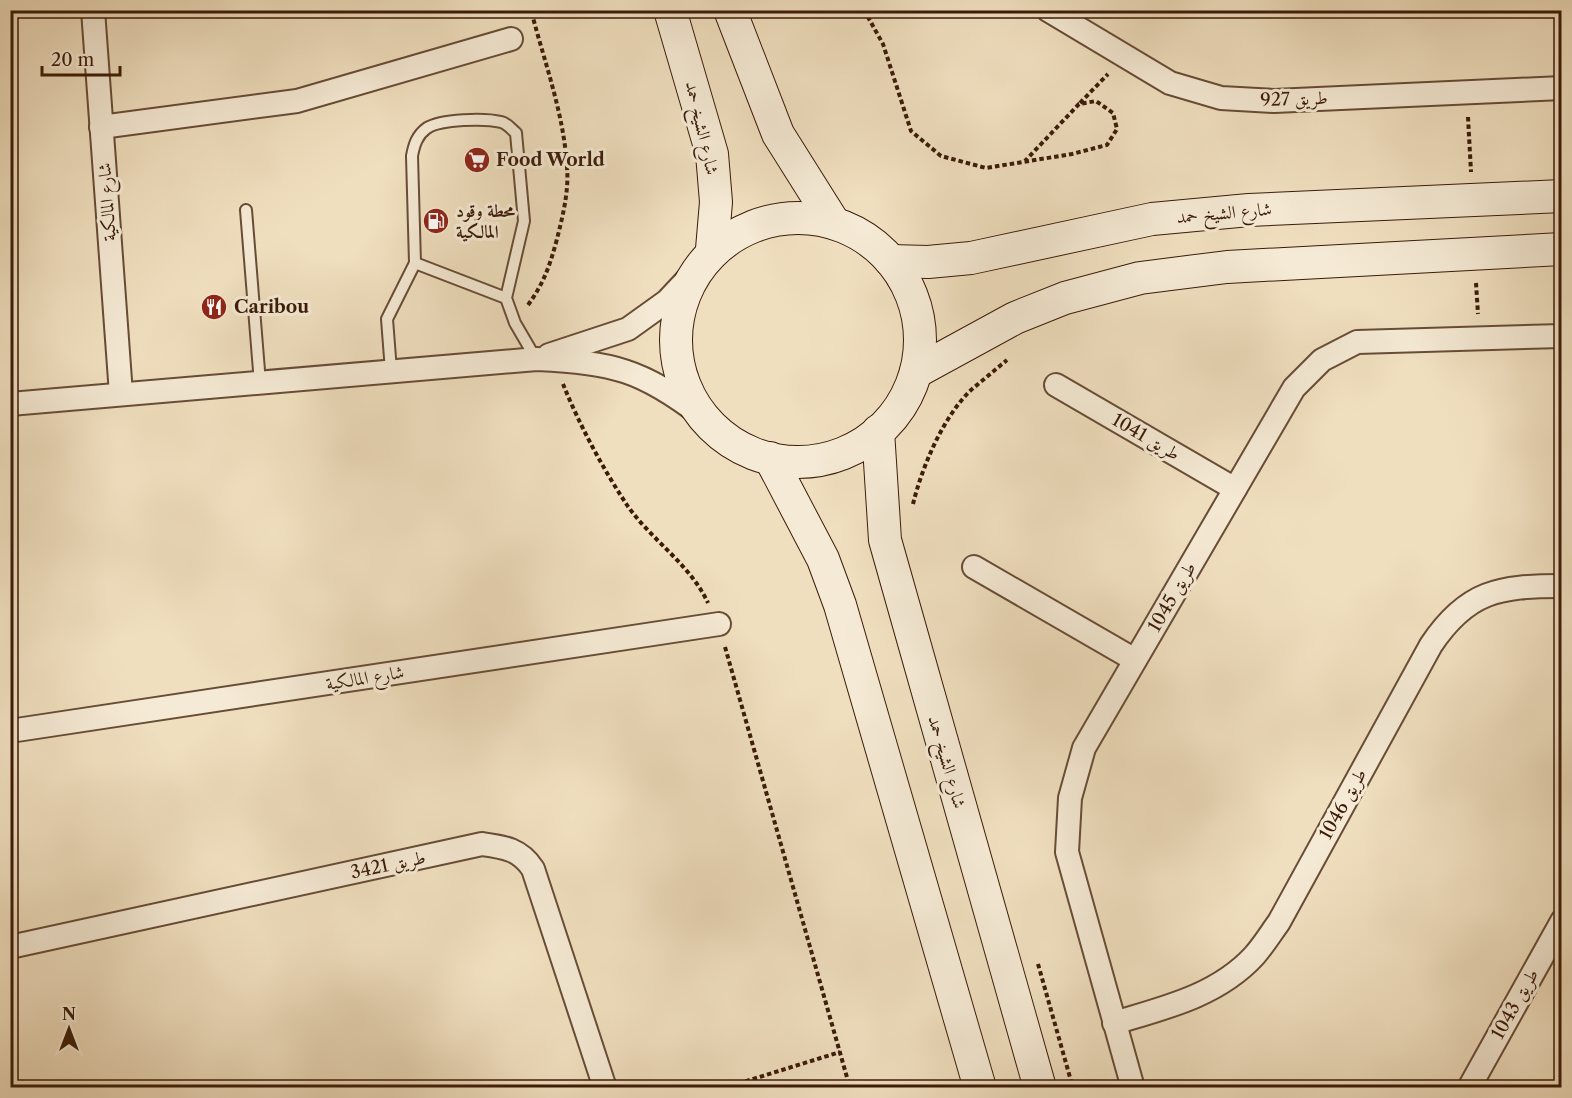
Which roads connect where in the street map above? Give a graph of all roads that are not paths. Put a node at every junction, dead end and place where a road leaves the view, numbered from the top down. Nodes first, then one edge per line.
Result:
1 (93, 10) edge
2 (670, 10) edge
3 (730, 10) edge
4 (1048, 10) edge
5 (511, 39) dead end
6 (1562, 88) edge
7 (101, 127) junction
8 (1562, 196) edge
9 (246, 210) dead end
10 (834, 223) junction
11 (1562, 249) edge
12 (705, 259) junction
13 (891, 261) junction
14 (415, 263) junction
15 (506, 298) junction
16 (1562, 336) edge
17 (537, 359) junction
18 (391, 371) junction
19 (916, 372) junction
20 (260, 382) junction
21 (1056, 385) dead end
22 (121, 394) junction
23 (10, 404) edge
24 (702, 416) junction
25 (878, 432) junction
26 (770, 458) junction
27 (1235, 489) junction
28 (974, 567) dead end
29 (1562, 586) edge
30 (719, 624) road end
31 (1135, 660) junction
32 (10, 731) edge
33 (1562, 921) edge
34 (10, 947) edge
35 (1114, 1023) junction
36 (605, 1088) edge
37 (980, 1088) edge
38 (1040, 1088) edge
39 (1133, 1088) edge
40 (1468, 1088) edge

1 - 7 street, شارع المالكية
2 - 12 main road, شارع الشيخ حمد
3 - 10 main road
4 - 6 street, طريق 927
5 - 7 street
7 - 22 street, شارع المالكية
8 - 13 main road, شارع الشيخ حمد
9 - 20 lane
10 - 12 main road
10 - 13 main road
11 - 19 main road
12 - 17 street
12 - 24 main road
13 - 19 main road
14 - 15 lane
14 - 15 lane
14 - 18 lane
15 - 17 lane
16 - 27 street, طريق 1045
17 - 18 street
17 - 24 street
18 - 20 street
19 - 25 main road
20 - 22 street
21 - 27 street, طريق 1041
22 - 23 street
24 - 26 main road
25 - 26 main road
25 - 38 main road, شارع الشيخ حمد
26 - 37 main road
27 - 31 street, طريق 1045
28 - 31 street
29 - 35 street, طريق 1046
30 - 32 street, شارع المالكية
31 - 35 street, طريق 1045
33 - 40 street, طريق 1043
34 - 36 street, طريق 3421
35 - 39 street, طريق 1045

